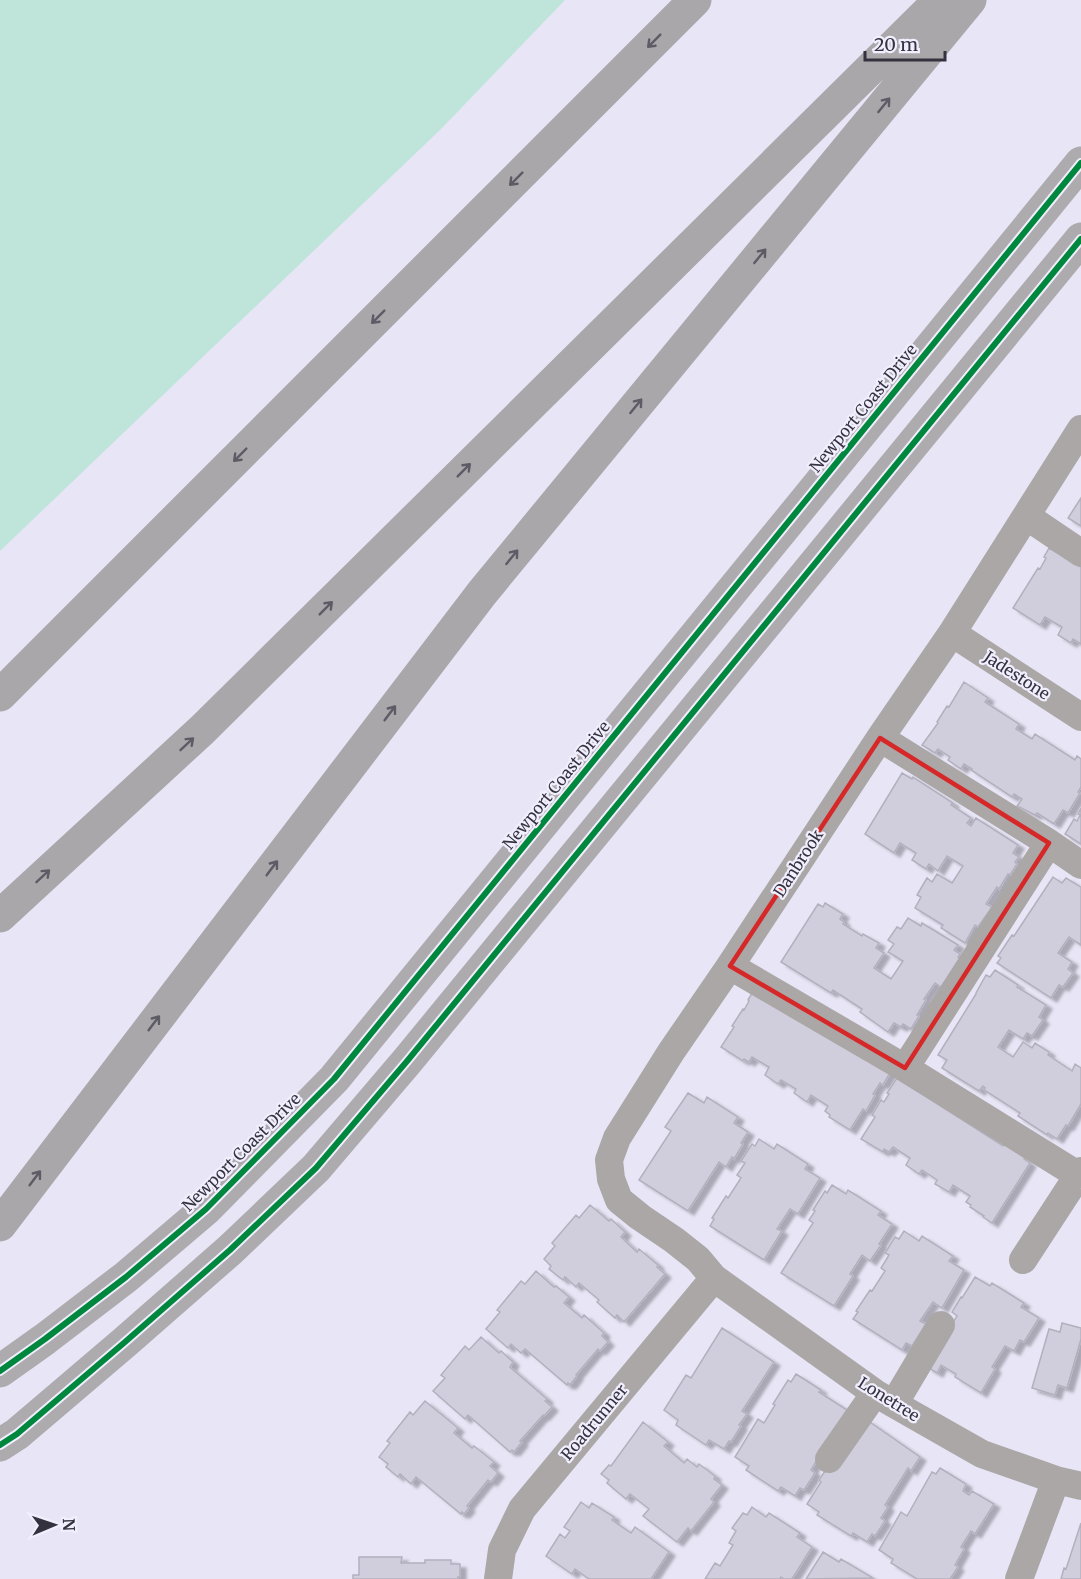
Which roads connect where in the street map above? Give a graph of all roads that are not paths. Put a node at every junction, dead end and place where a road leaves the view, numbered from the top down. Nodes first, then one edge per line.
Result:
1 (695, 0) edge
2 (940, 0) edge
3 (970, 0) edge
4 (1081, 164) edge
5 (1081, 239) edge
6 (1081, 429) edge
7 (1026, 516) junction
8 (1081, 553) edge
9 (952, 633) junction
10 (4, 690) edge
11 (1081, 717) edge
12 (880, 738) junction
13 (1049, 843) junction
14 (1081, 865) edge
15 (0, 916) edge
16 (730, 966) junction
17 (905, 1068) junction
18 (1079, 1173) edge
19 (0, 1225) edge
20 (1023, 1260) dead end
21 (714, 1278) junction
22 (941, 1325) dead end
23 (0, 1371) edge
24 (885, 1398) junction
25 (0, 1446) edge
26 (829, 1459) dead end
27 (1068, 1483) edge
28 (498, 1579) edge
29 (1019, 1579) edge

1 -> 10 highway
15 -> 2 highway
19 -> 3 highway
4 - 23 main road, Newport Coast Drive
5 - 25 main road
6 - 7 street, Danbrook
7 - 8 street
7 - 9 street, Danbrook
9 - 11 street, Jadestone
9 - 12 street, Danbrook
12 - 13 street
12 - 16 street, Danbrook
13 - 14 street
13 - 17 street
16 - 17 street
16 - 21 street, Danbrook
17 - 18 street
18 - 20 street
21 - 24 street, Lonetree
21 - 28 street, Roadrunner
22 - 24 street
24 - 26 street
24 - 27 street, Lonetree
27 - 29 street

